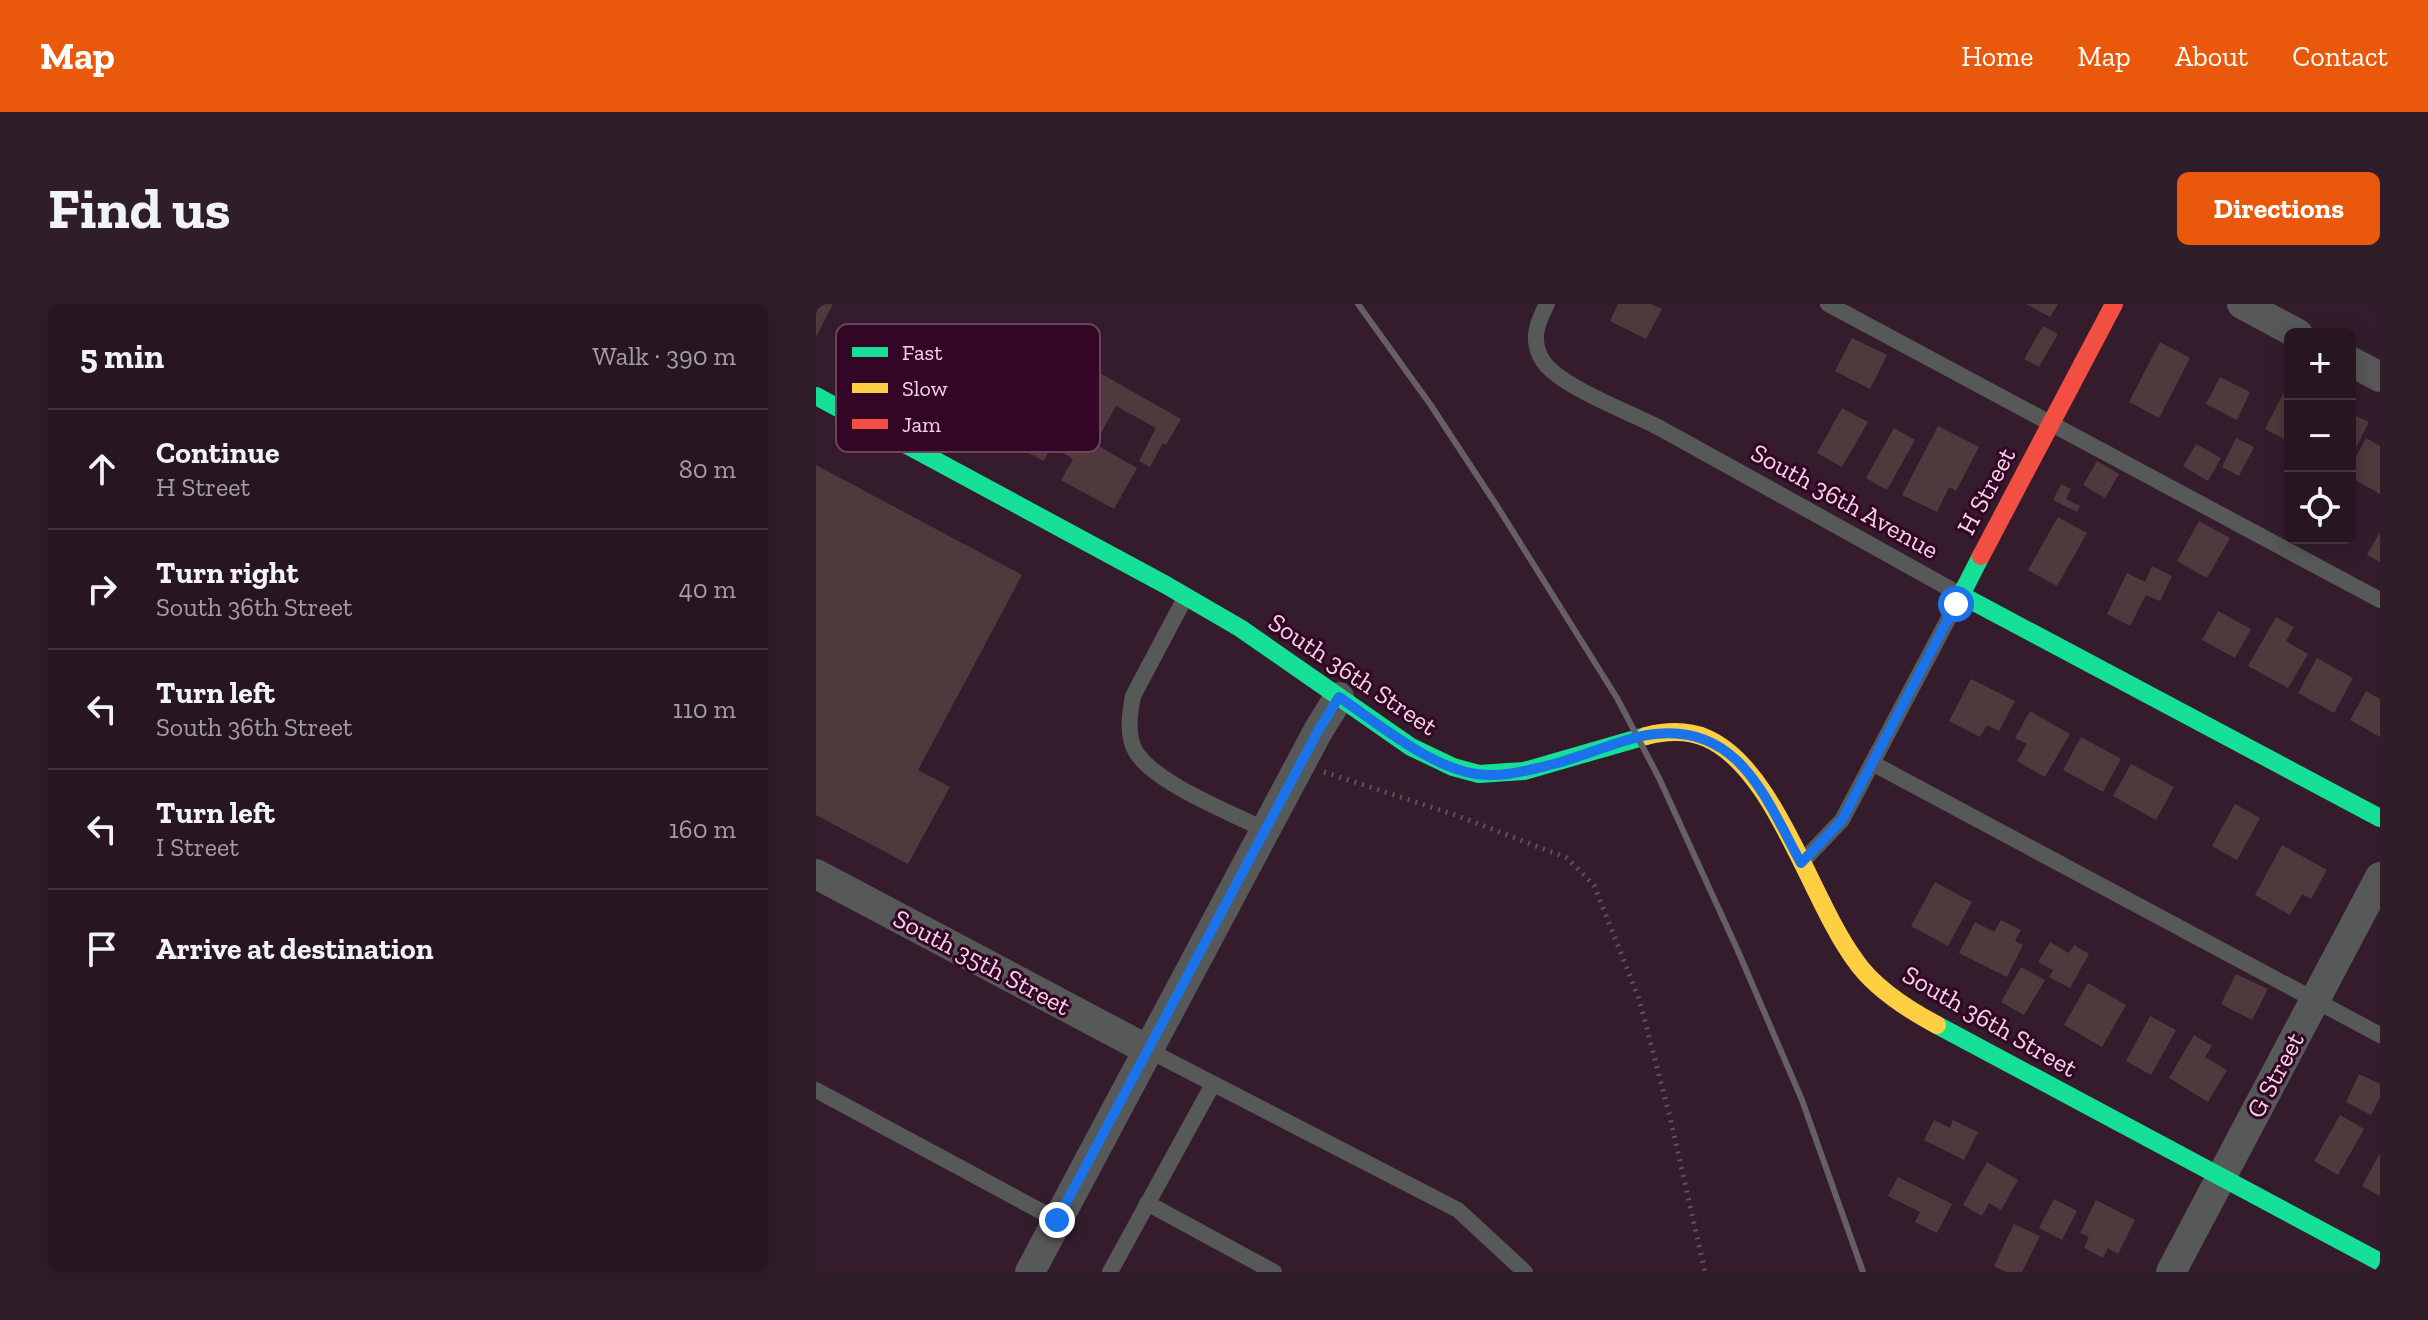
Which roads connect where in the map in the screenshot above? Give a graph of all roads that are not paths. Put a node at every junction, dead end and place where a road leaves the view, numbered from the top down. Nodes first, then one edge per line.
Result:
1 (1547, 304) edge
2 (1828, 304) edge
3 (2114, 304) edge
4 (2242, 304) edge
5 (2287, 328) edge
6 (2356, 364) edge
7 (2380, 377) edge
8 (816, 396) edge
9 (836, 407) edge
10 (2050, 425) junction
11 (920, 452) edge
12 (1961, 595) junction
13 (1186, 596) junction
14 (2380, 600) edge
15 (1339, 697) junction
16 (1872, 763) junction
17 (2380, 818) edge
18 (1265, 830) junction
19 (1801, 863) junction
20 (816, 874) edge
21 (2380, 877) edge
22 (2315, 1000) junction
23 (2380, 1035) edge
24 (1148, 1050) junction
25 (1213, 1084) junction
26 (816, 1090) edge
27 (2221, 1177) junction
28 (1147, 1203) junction
29 (1057, 1220) junction
30 (2380, 1262) edge
31 (1030, 1272) edge
32 (1110, 1272) edge
33 (1274, 1272) edge
34 (1525, 1272) edge
35 (2171, 1272) edge

1 - 12 lane, South 36th Avenue
2 - 10 lane
3 - 10 street, H Street
4 - 5 street
6 - 7 street
8 - 9 street, South 36th Street
10 - 12 street, H Street
10 - 14 lane
11 - 13 street, South 36th Street
12 - 16 lane, H Street
12 - 17 street, South 36th Avenue
13 - 15 street, South 36th Street
13 - 18 lane
15 - 18 street
15 - 19 street, South 36th Street
16 - 19 lane, H Street
16 - 22 lane
18 - 24 street
19 - 27 street, South 36th Street
20 - 24 street, South 35th Street
21 - 22 street, G Street
22 - 23 lane
22 - 27 street, G Street
24 - 25 lane
24 - 29 street
25 - 28 lane
25 - 34 lane
26 - 29 lane
27 - 30 street, South 36th Street
27 - 35 street, G Street
28 - 32 lane
28 - 33 lane
29 - 31 street

